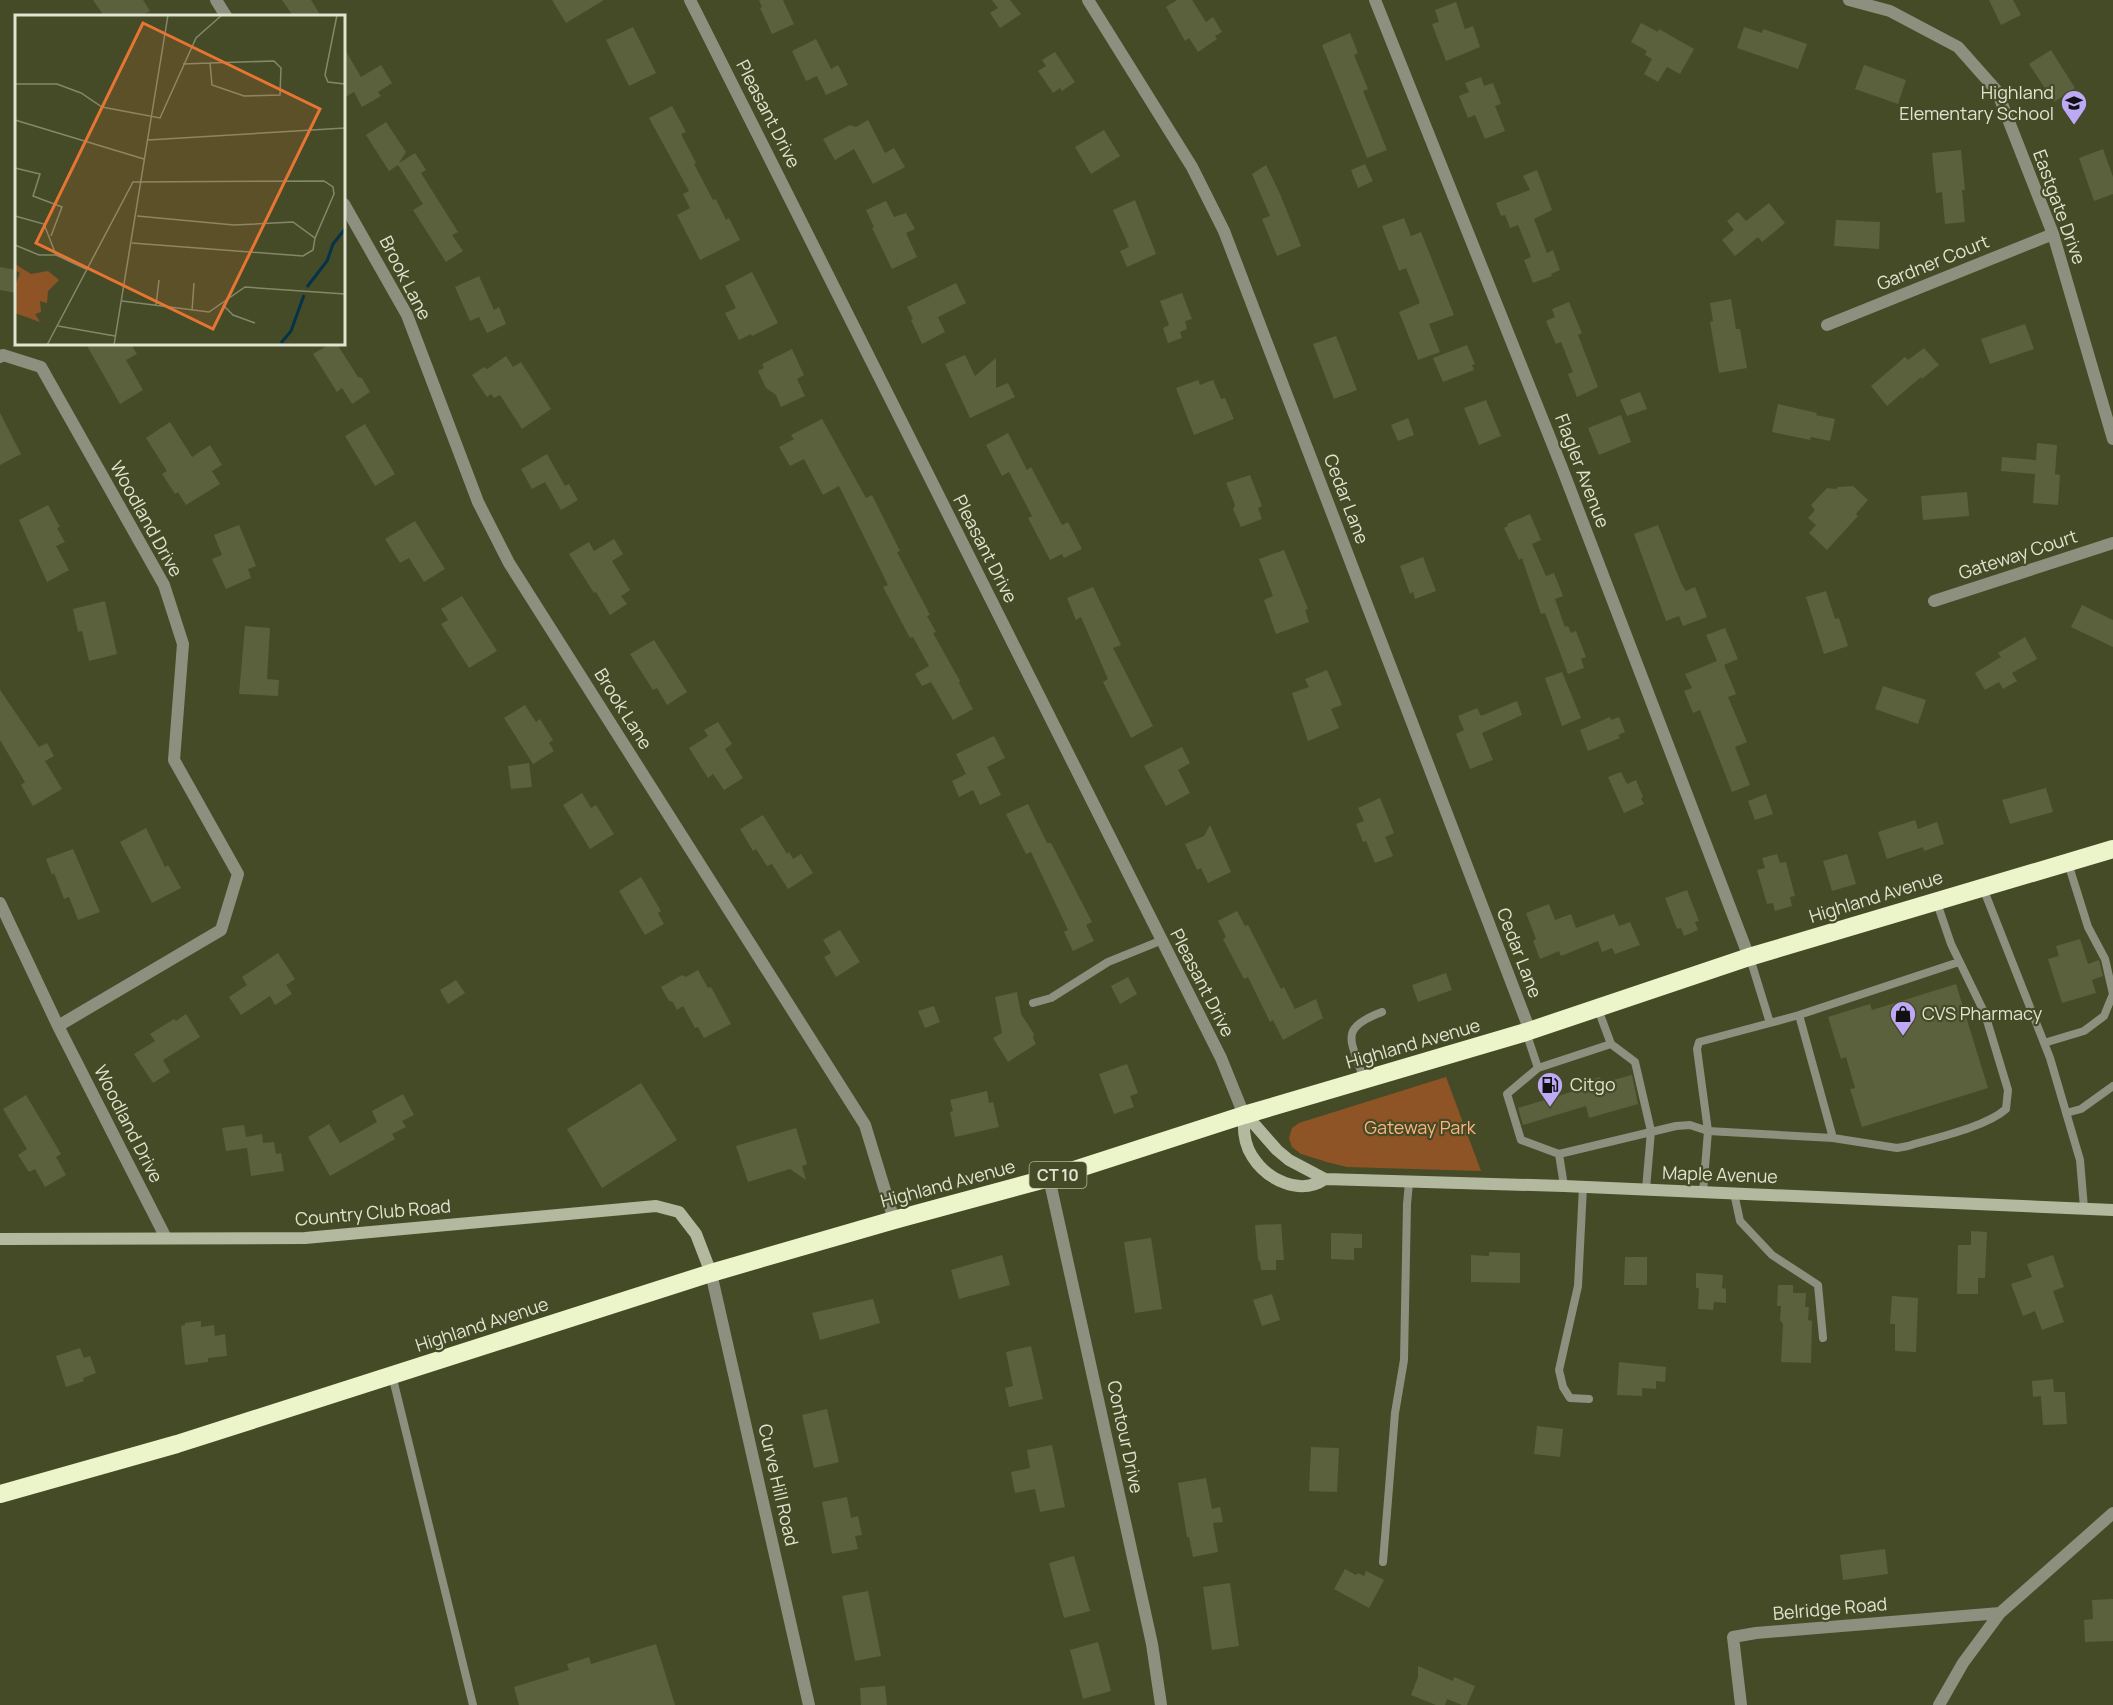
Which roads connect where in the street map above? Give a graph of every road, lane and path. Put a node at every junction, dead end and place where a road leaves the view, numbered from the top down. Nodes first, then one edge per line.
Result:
1 (216, 0) edge
2 (690, 0) edge
3 (1088, 0) edge
4 (1375, 0) edge
5 (1849, 0) edge
6 (1892, 6) edge
7 (225, 15) edge
8 (345, 206) edge
9 (2053, 234) junction
10 (1827, 325) dead end
11 (0, 357) edge
12 (2113, 440) edge
13 (2113, 543) edge
14 (1934, 601) dead end
15 (2113, 849) edge
16 (2067, 863) junction
17 (1983, 888) junction
18 (1937, 901) junction
19 (0, 903) edge
20 (1160, 941) junction
21 (1749, 957) junction
22 (1959, 962) junction
23 (1033, 1003) dead end
24 (1598, 1008) junction
25 (1382, 1012) dead end
26 (1799, 1015) junction
27 (1770, 1023) junction
28 (58, 1026) junction
29 (1528, 1032) junction
30 (2044, 1043) junction
31 (1611, 1044) junction
32 (1538, 1068) junction
33 (1364, 1080) junction
34 (2113, 1086) edge
35 (2066, 1113) junction
36 (1244, 1115) junction
37 (1651, 1131) junction
38 (1708, 1131) junction
39 (1833, 1138) junction
40 (1560, 1154) junction
41 (1049, 1178) junction
42 (1325, 1179) junction
43 (1409, 1183) junction
44 (1564, 1186) junction
45 (1583, 1187) junction
46 (1646, 1189) junction
47 (1703, 1192) junction
48 (1734, 1193) junction
49 (2084, 1208) junction
50 (2113, 1210) edge
51 (894, 1220) junction
52 (166, 1238) junction
53 (0, 1239) edge
54 (711, 1273) junction
55 (1823, 1338) dead end
56 (392, 1376) junction
57 (1589, 1399) dead end
58 (0, 1494) edge
59 (2113, 1513) edge
60 (1383, 1562) dead end
61 (2000, 1612) junction
62 (473, 1705) edge
63 (809, 1705) edge
64 (1161, 1705) edge
65 (1741, 1705) edge
66 (1939, 1705) edge

1 - 7 street
2 - 20 street, Pleasant Drive
3 - 29 street, Cedar Lane
4 - 21 street, Flagler Avenue
5 - 6 street, Eastgate Drive
6 - 9 street, Eastgate Drive
8 - 51 street, Brook Lane
9 - 10 street, Gardner Court
9 - 12 street, Eastgate Drive
11 - 28 street, Woodland Drive
13 - 14 street, Gateway Court
15 - 16 highway, Highland Avenue / CT 10
16 - 17 highway, Highland Avenue / CT 10
16 - 30 lane
17 - 18 highway, Highland Avenue / CT 10
17 - 30 lane
18 - 21 highway, Highland Avenue / CT 10
18 - 22 lane
19 - 28 street, Woodland Drive
20 - 23 lane
20 - 36 street, Pleasant Drive
21 - 24 highway, Highland Avenue / CT 10
21 - 27 lane
22 - 26 lane
22 - 39 lane
24 - 29 highway, Highland Avenue / CT 10
24 - 31 lane
25 - 33 lane
26 - 27 lane
26 - 39 lane
27 - 38 lane
28 - 52 street, Woodland Drive
29 - 32 lane
29 - 33 highway, Highland Avenue / CT 10
30 - 35 lane
31 - 32 lane
31 - 37 lane
32 - 40 lane
33 - 36 highway, Highland Avenue / CT 10
34 - 35 lane
35 - 49 lane
36 - 41 highway, Highland Avenue / CT 10
36 - 42 street, Maple Avenue
36 - 42 street, Maple Avenue
37 - 38 lane
37 - 40 lane
37 - 46 lane
38 - 39 lane
38 - 47 lane
40 - 44 lane
41 - 51 highway, Highland Avenue / CT 10
41 - 64 street, Contour Drive
42 - 43 street, Maple Avenue
43 - 44 street, Maple Avenue
43 - 60 lane
44 - 45 street, Maple Avenue
45 - 46 street, Maple Avenue
45 - 57 lane
46 - 47 street, Maple Avenue
47 - 48 street, Maple Avenue
48 - 49 street, Maple Avenue
48 - 55 lane
49 - 50 street, Maple Avenue
51 - 54 highway, Highland Avenue / CT 10
52 - 53 street, Country Club Road
52 - 54 street, Country Club Road
54 - 56 highway, Highland Avenue / CT 10
54 - 63 street, Curve Hill Road
56 - 58 highway, Highland Avenue / CT 10
56 - 62 lane
59 - 61 street
61 - 65 street, Belridge Road
61 - 66 street

